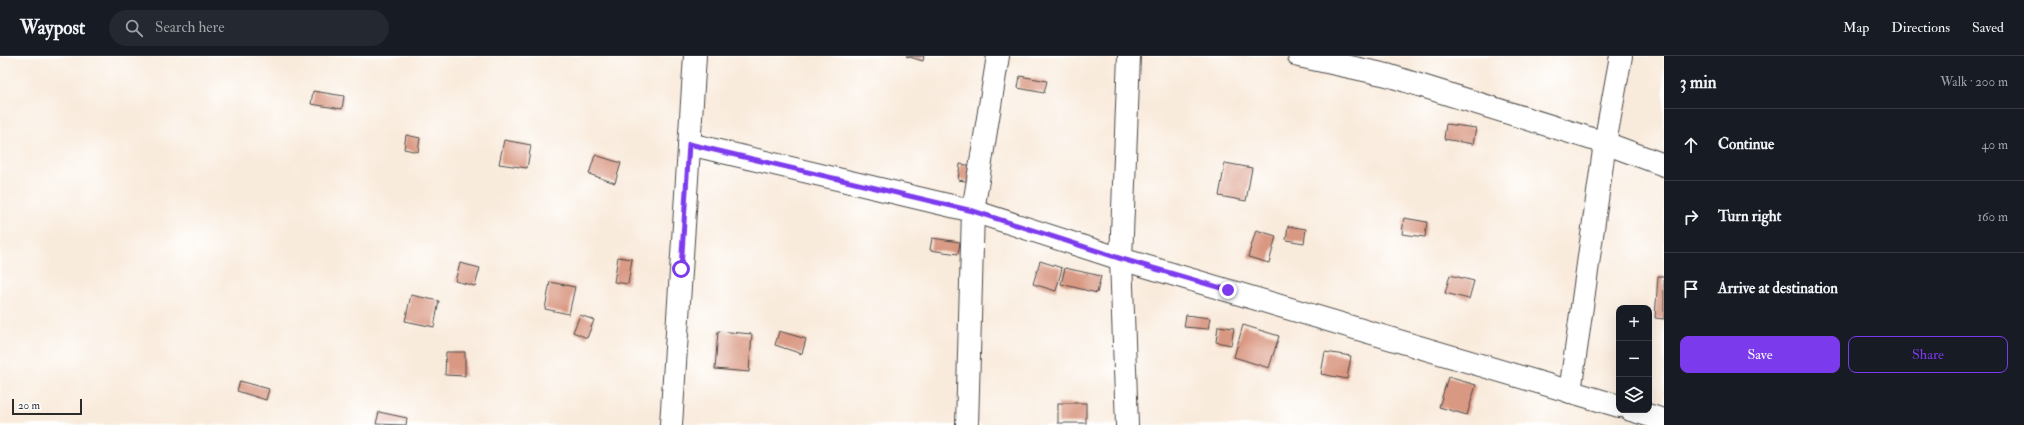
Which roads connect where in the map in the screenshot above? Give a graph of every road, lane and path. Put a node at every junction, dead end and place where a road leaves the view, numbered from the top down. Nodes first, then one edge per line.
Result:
1 (695, 56) edge
2 (998, 56) edge
3 (1129, 56) edge
4 (1300, 56) edge
5 (1621, 56) edge
6 (1605, 142) junction
7 (689, 144) junction
8 (1664, 165) edge
9 (973, 211) junction
10 (1122, 259) junction
11 (1570, 392) junction
12 (1616, 405) edge
13 (1641, 413) edge
14 (1664, 420) edge
15 (671, 425) edge
16 (967, 425) edge
17 (1127, 425) edge

1 - 7 street
2 - 9 street
3 - 10 street
4 - 6 street
5 - 6 street
6 - 8 street
6 - 11 street
7 - 9 street
7 - 15 street
9 - 10 street
9 - 16 street
10 - 11 street
10 - 17 street
11 - 12 street
13 - 14 street

